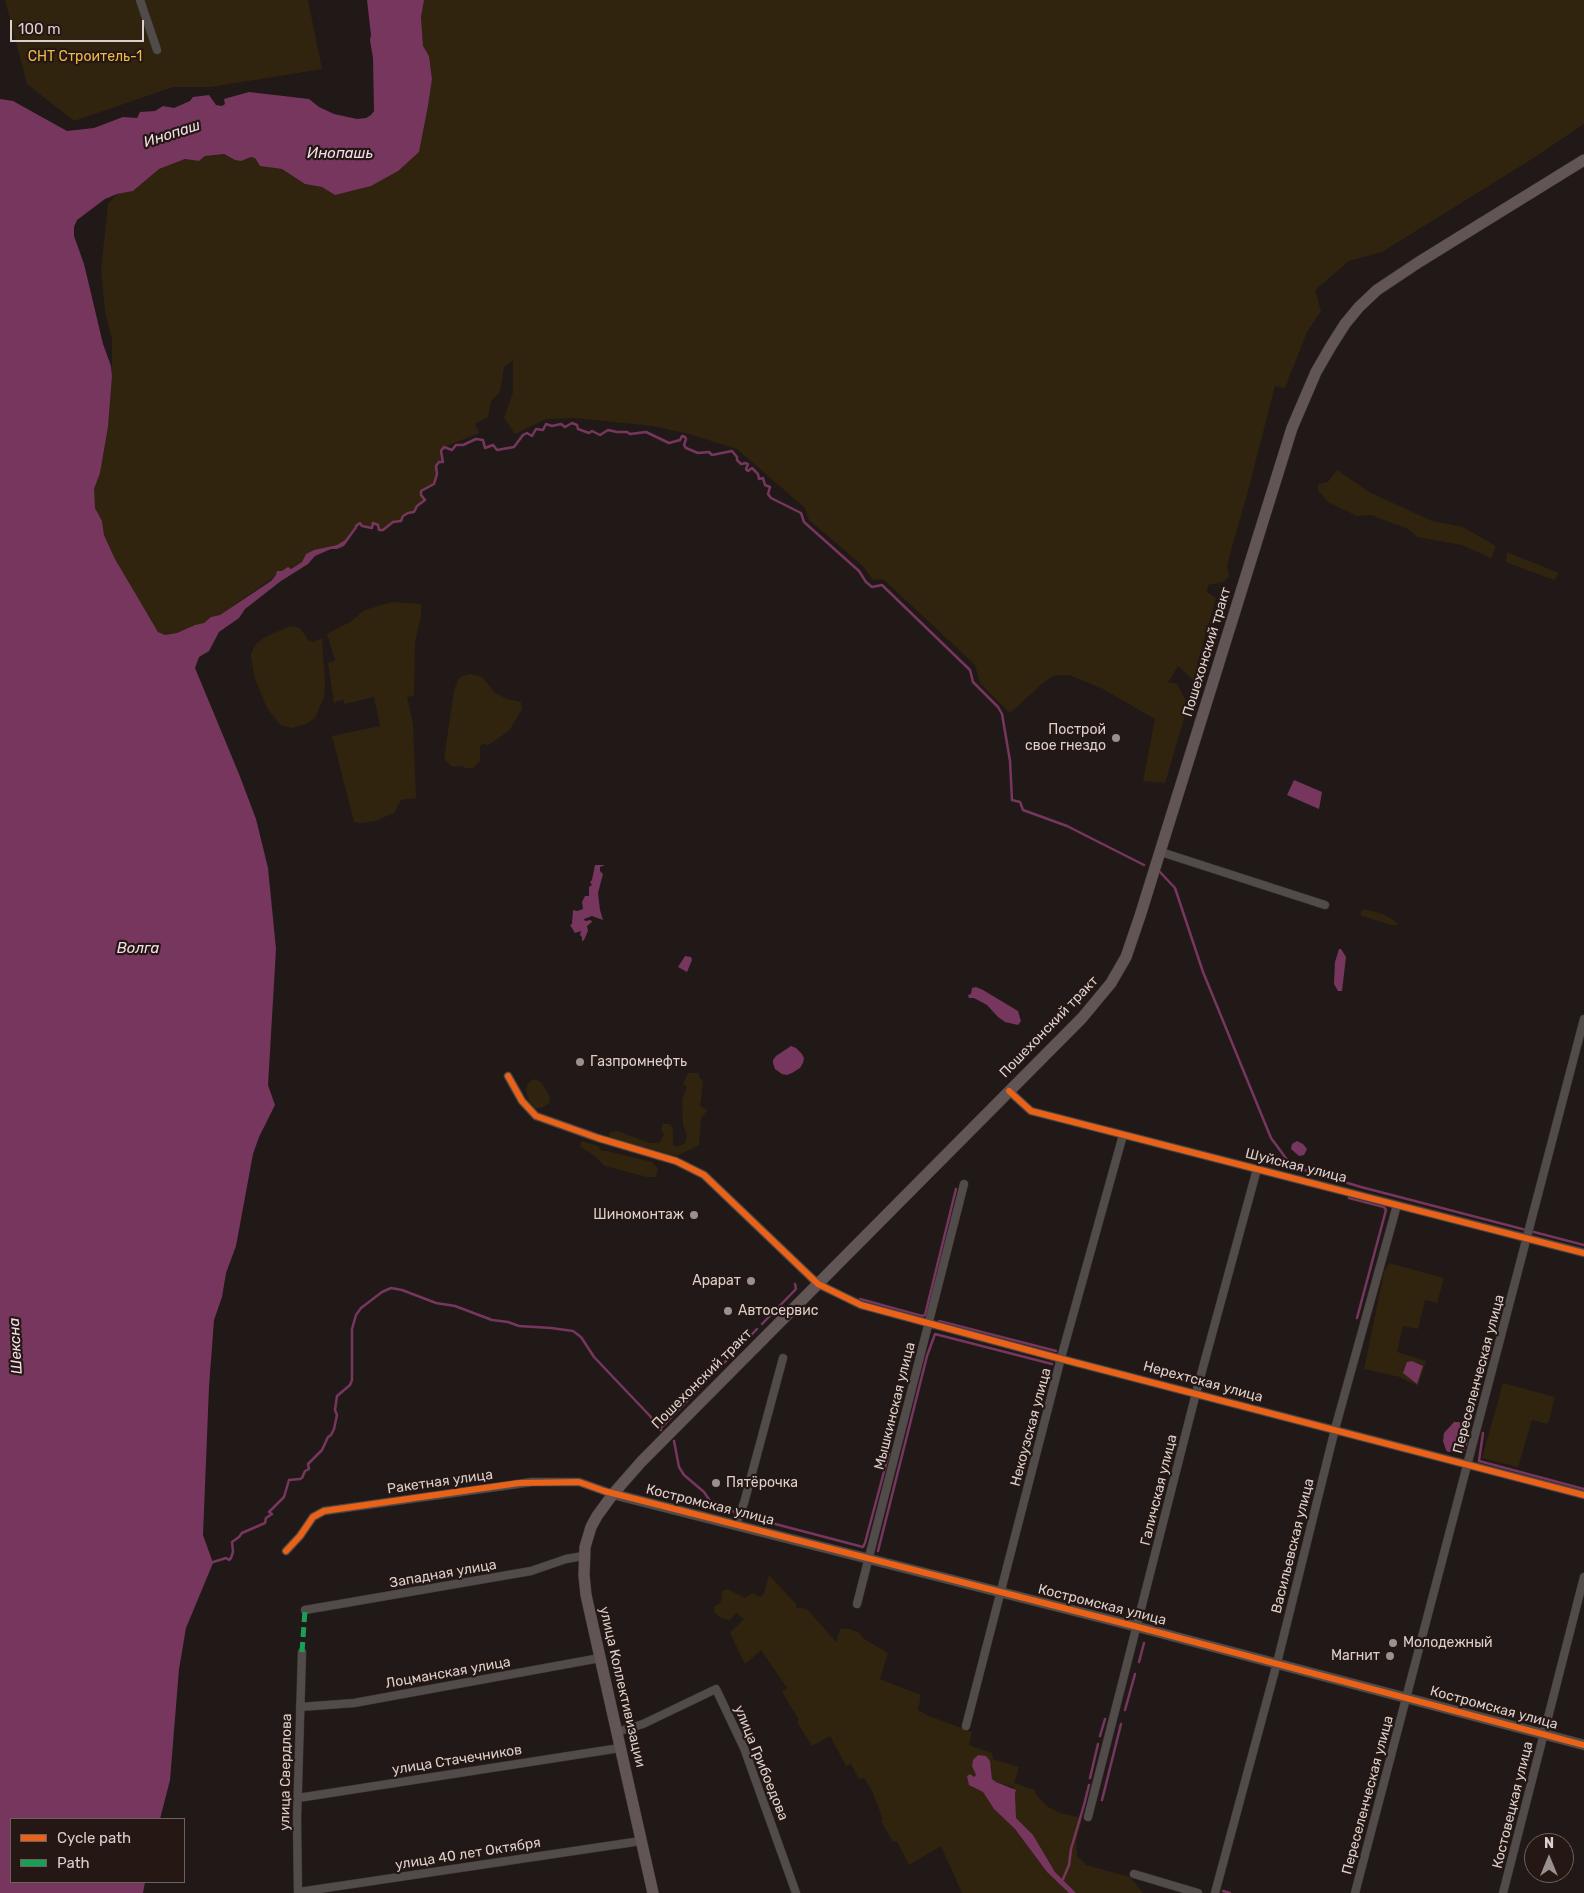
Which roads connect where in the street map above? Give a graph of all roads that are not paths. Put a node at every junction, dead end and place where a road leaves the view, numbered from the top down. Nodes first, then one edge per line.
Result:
1 (140, 0) edge
2 (157, 50) dead end
3 (1584, 160) edge
4 (1161, 852) junction
5 (1325, 905) dead end
6 (1584, 1019) edge
7 (508, 1076) dead end
8 (1009, 1091) junction
9 (1123, 1135) junction
10 (1258, 1169) junction
11 (964, 1184) dead end
12 (1397, 1205) junction
13 (1528, 1233) junction
14 (1584, 1253) edge
15 (818, 1284) junction
16 (929, 1323) junction
17 (783, 1358) dead end
18 (1062, 1358) junction
19 (1196, 1393) junction
20 (1335, 1429) junction
21 (1468, 1465) junction
22 (613, 1494) junction
23 (1584, 1495) edge
24 (736, 1524) junction
25 (286, 1551) dead end
26 (584, 1556) junction
27 (869, 1558) junction
28 (1584, 1577) edge
29 (1000, 1592) junction
30 (857, 1604) dead end
31 (305, 1610) dead end
32 (1138, 1627) junction
33 (302, 1652) dead end
34 (600, 1658) junction
35 (1277, 1663) junction
36 (1407, 1697) junction
37 (300, 1707) junction
38 (966, 1726) dead end
39 (617, 1732) junction
40 (1544, 1734) junction
41 (1584, 1744) edge
42 (620, 1748) junction
43 (298, 1798) junction
44 (1088, 1817) dead end
45 (641, 1840) junction
46 (1134, 1874) dead end
47 (298, 1892) edge
48 (653, 1893) edge
49 (796, 1893) edge
50 (1198, 1893) edge
51 (1215, 1893) edge
52 (1355, 1893) edge
53 (1503, 1893) edge

1 - 2 street
3 - 4 main road, Пошехонский тракт
4 - 5 street
4 - 8 main road, Пошехонский тракт
6 - 13 street, Переселенческая улица
7 - 15 street, Нерехтская улица
8 - 9 street, Шуйская улица
8 - 15 main road, Пошехонский тракт
9 - 10 street, Шуйская улица
9 - 18 street, Некоузская улица
10 - 12 street, Шуйская улица
10 - 19 street, Галичская улица
11 - 16 street, Мышкинская улица
12 - 13 street, Шуйская улица
12 - 20 street, Васильевская улица
13 - 14 street, Шуйская улица
13 - 21 street, Переселенческая улица
15 - 16 street, Нерехтская улица
15 - 22 main road, Пошехонский тракт
16 - 18 street, Нерехтская улица
16 - 27 street, Мышкинская улица
17 - 24 street
18 - 19 street, Нерехтская улица
18 - 29 street, Некоузская улица
19 - 20 street, Нерехтская улица
19 - 32 street, Галичская улица
20 - 21 street, Нерехтская улица
20 - 35 street, Васильевская улица
21 - 23 street, Нерехтская улица
21 - 36 street, Переселенческая улица
22 - 24 street, Костромская улица
22 - 25 street, Ракетная улица
22 - 26 main road, улица Коллективизации
24 - 27 street, Костромская улица
26 - 31 street, Западная улица
26 - 34 main road, улица Коллективизации
27 - 29 street, Костромская улица
27 - 30 street, Мышкинская улица
28 - 40 street, Костовецкая улица
29 - 32 street, Костромская улица
29 - 38 street, Некоузская улица
32 - 35 street, Костромская улица
32 - 44 street, Галичская улица
33 - 37 street, улица Свердлова
34 - 37 street, Лоцманская улица
34 - 39 main road, улица Коллективизации
35 - 36 street, Костромская улица
35 - 51 street, Васильевская улица
36 - 40 street, Костромская улица
36 - 52 street, Переселенческая улица
37 - 43 street, улица Свердлова
39 - 42 main road, улица Коллективизации
39 - 49 street, улица Грибоедова
40 - 41 street, Костромская улица
40 - 53 street, Костовецкая улица
42 - 43 street, улица Стачечников
42 - 45 main road, улица Коллективизации
43 - 47 street, улица Свердлова
45 - 47 street, улица 40 лет Октября
45 - 48 main road, улица Коллективизации
46 - 50 street

